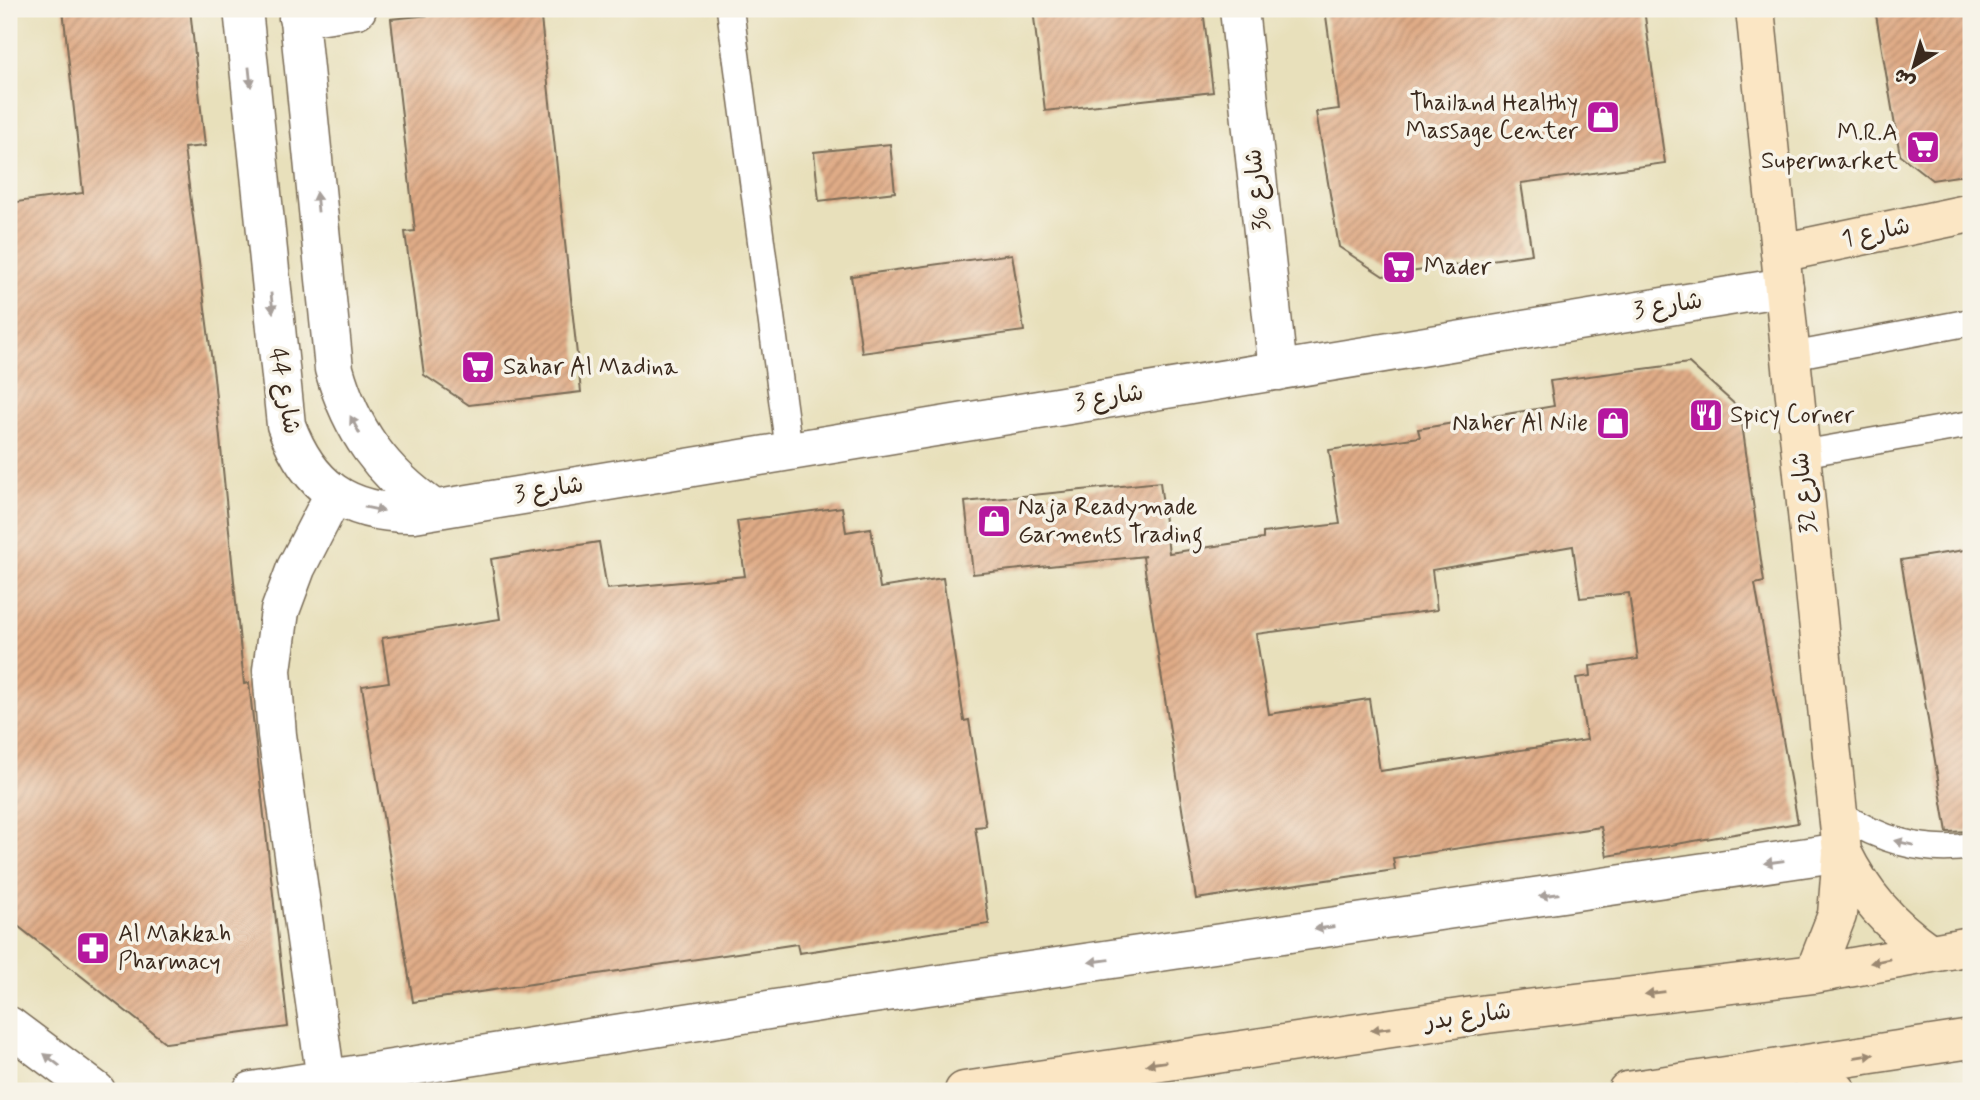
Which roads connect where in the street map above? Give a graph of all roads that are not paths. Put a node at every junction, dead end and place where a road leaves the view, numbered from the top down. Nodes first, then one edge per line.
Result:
1 (243, 9) edge
2 (357, 9) edge
3 (730, 9) edge
4 (1239, 9) edge
5 (1755, 9) edge
6 (298, 13) edge
7 (1971, 213) edge
8 (1782, 270) junction
9 (1971, 323) edge
10 (1791, 356) junction
11 (1278, 371) junction
12 (1971, 424) edge
13 (789, 451) junction
14 (1801, 454) junction
15 (334, 494) junction
16 (434, 509) junction
17 (1838, 813) junction
18 (1971, 846) edge
19 (1842, 852) junction
20 (1971, 946) edge
21 (1928, 952) junction
22 (1814, 974) junction
23 (9, 1026) edge
24 (1971, 1039) edge
25 (1802, 1065) junction
26 (326, 1080) junction
27 (96, 1091) edge
28 (252, 1091) edge
29 (964, 1091) edge
30 (1627, 1091) edge
31 (1837, 1091) edge

1 -> 15 street, شارع 44
2 - 6 street
3 - 13 lane
4 - 11 street, شارع 36
5 - 8 main road, شارع 32
16 -> 6 street
7 - 8 main road, شارع 1
8 - 10 main road, شارع 32
8 - 11 street, شارع 3
9 - 10 lane
10 - 14 main road, شارع 32
11 - 13 street, شارع 3
12 - 14 lane
13 - 16 street, شارع 3
14 - 17 main road, شارع 32
15 -> 16 street, شارع 44
15 - 26 street
18 -> 17 lane
17 - 19 main road, شارع 32
19 - 21 main road, شارع 32
19 - 22 main road, شارع 32
19 -> 26 street
20 - 21 main road, شارع بدر
21 -> 22 main road, شارع بدر
22 -> 29 main road, شارع بدر
27 -> 23 street
25 -> 24 main road
25 - 30 main road
25 - 31 main road
26 - 28 street

